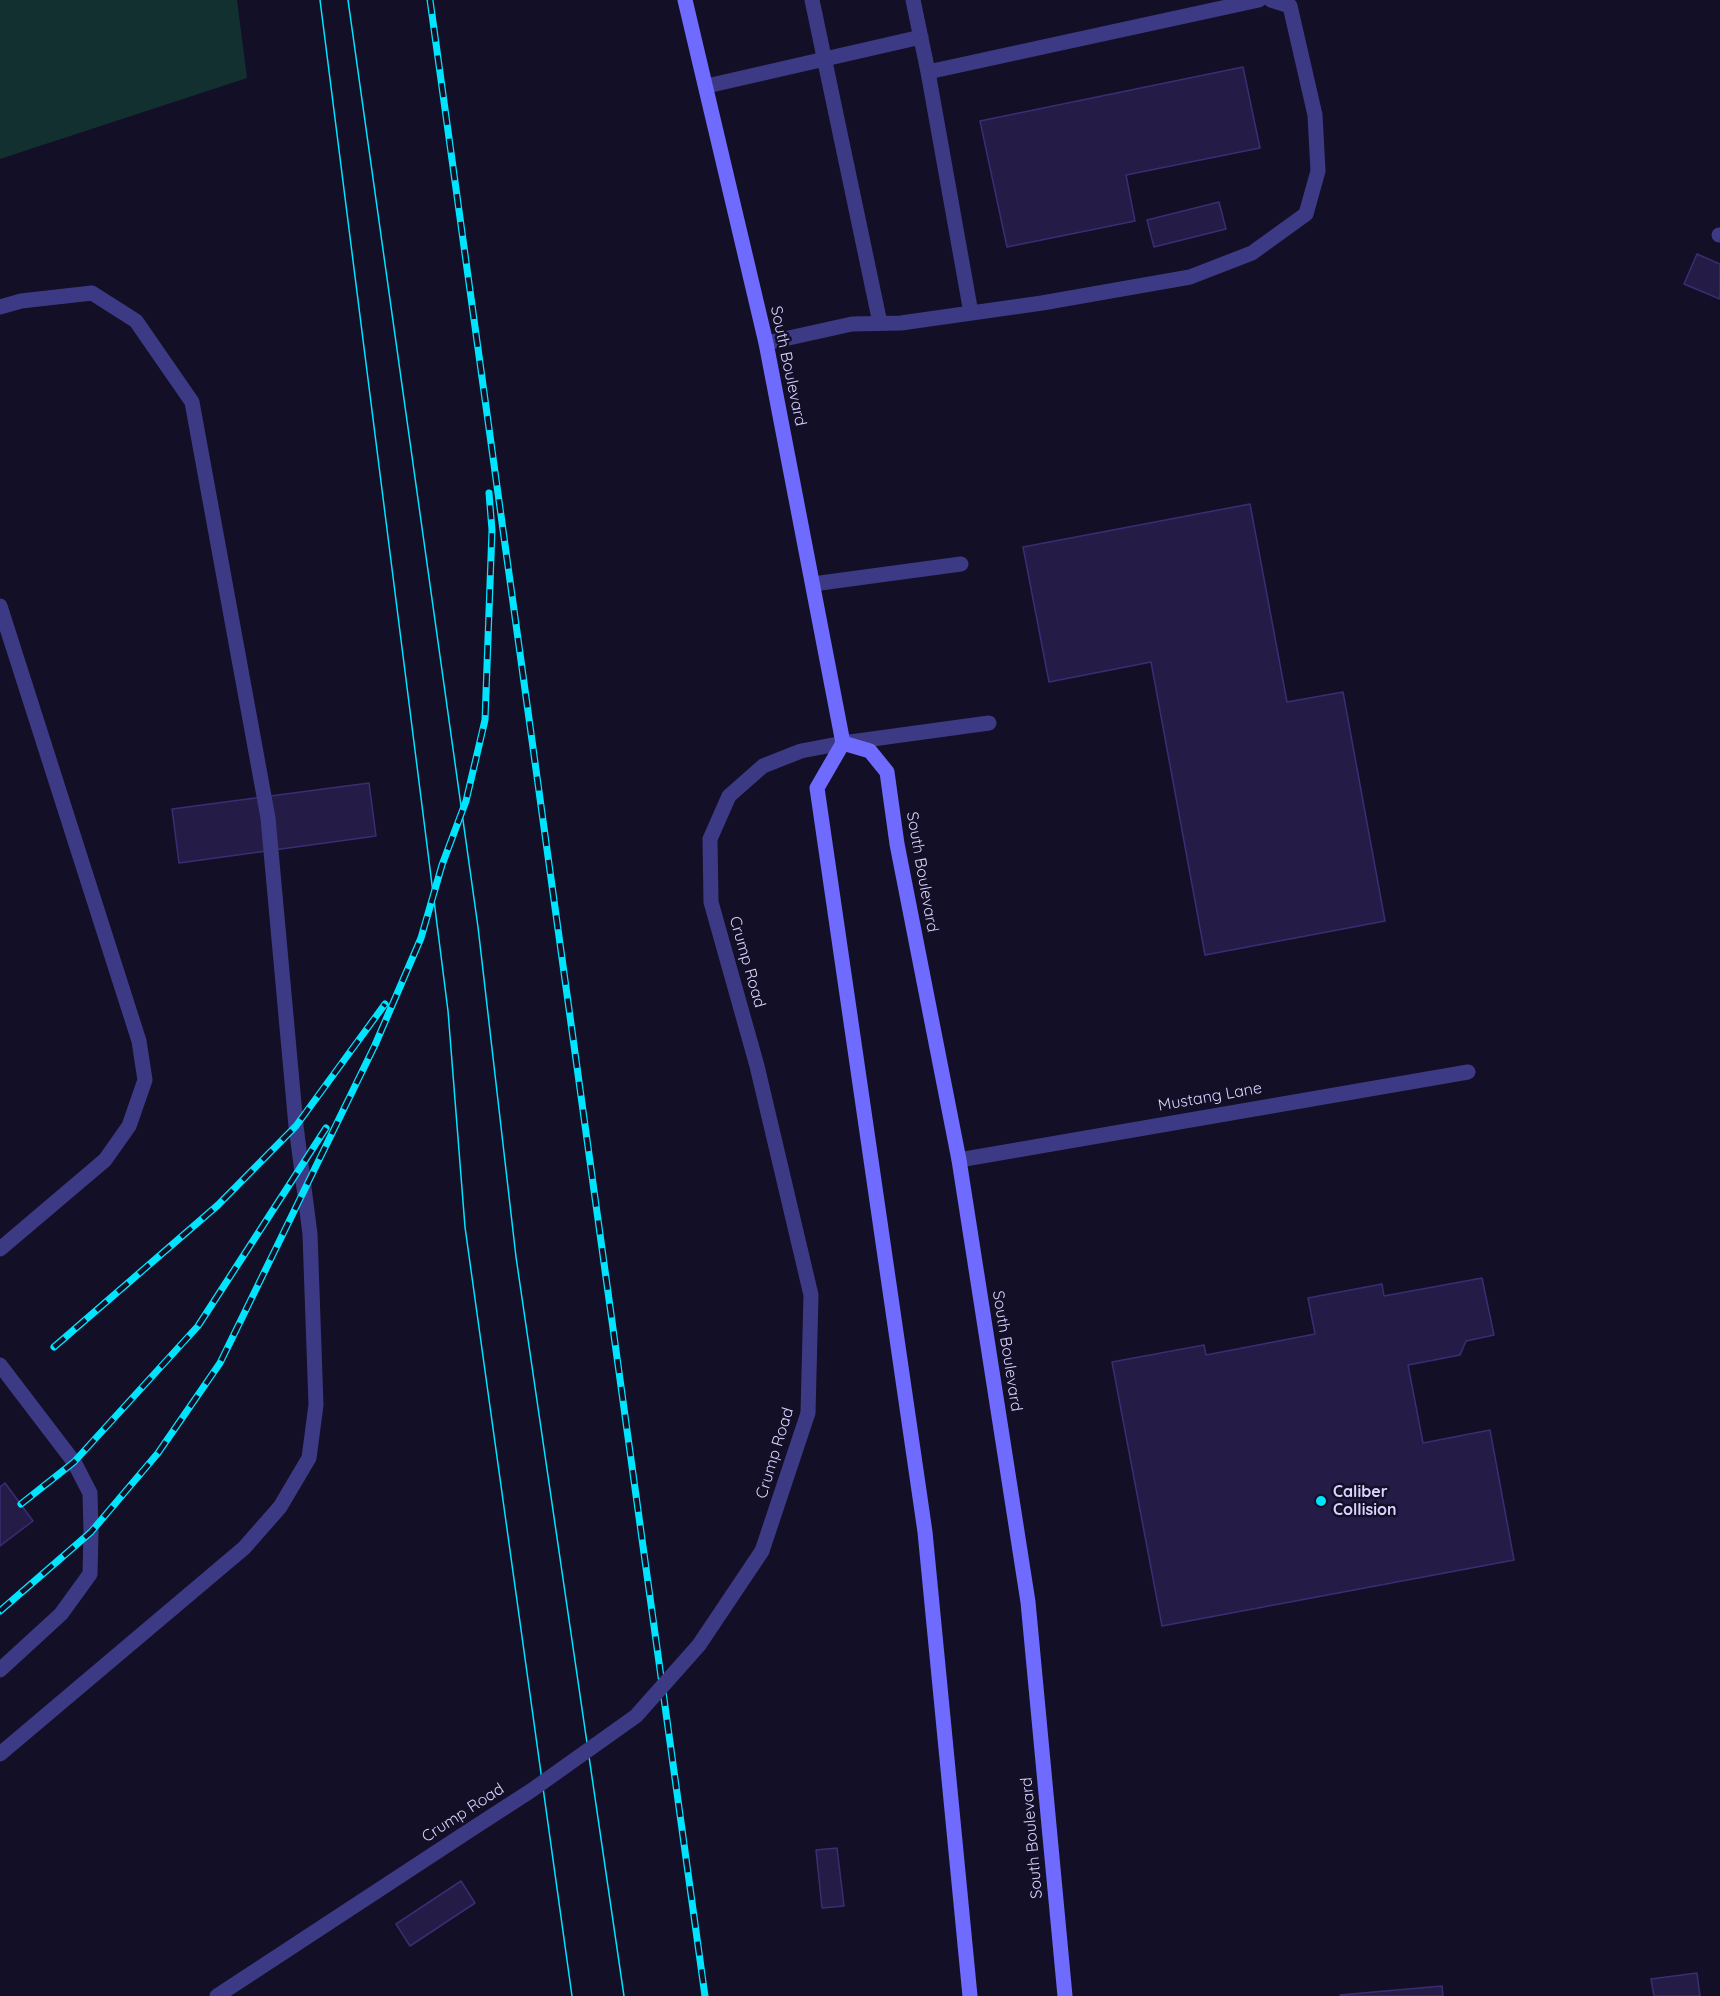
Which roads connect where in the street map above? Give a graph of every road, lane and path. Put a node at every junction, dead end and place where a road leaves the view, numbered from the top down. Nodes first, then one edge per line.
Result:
1 (684, 0) edge
2 (812, 0) edge
3 (913, 0) edge
4 (1259, 0) edge
5 (1271, 0) edge
6 (921, 37) junction
7 (825, 60) junction
8 (928, 72) junction
9 (707, 86) junction
10 (0, 307) edge
11 (971, 313) junction
12 (880, 323) junction
13 (766, 343) junction
14 (962, 564) dead end
15 (813, 584) junction
16 (0, 606) edge
17 (988, 723) dead end
18 (843, 743) junction
19 (1468, 1072) dead end
20 (959, 1160) junction
21 (0, 1249) edge
22 (0, 1365) edge
23 (0, 1670) edge
24 (0, 1754) edge
25 (217, 1996) edge
26 (970, 1996) edge
27 (1065, 1996) edge

1 - 9 main road, South Boulevard
2 - 7 street
3 - 6 street
4 - 8 street
5 - 11 street
6 - 7 street
6 - 8 street
7 - 9 street
7 - 12 street
8 - 11 street
9 - 13 main road, South Boulevard
10 - 24 street
11 - 12 street
12 - 13 street
13 - 15 main road, South Boulevard
14 - 15 street
15 - 18 main road, South Boulevard
16 - 21 street
17 - 18 street, Crump Road
18 - 20 main road, South Boulevard
18 - 25 street, Crump Road, bridge
18 - 26 main road
19 - 20 street, Mustang Lane
20 - 27 main road, South Boulevard
22 - 23 street

